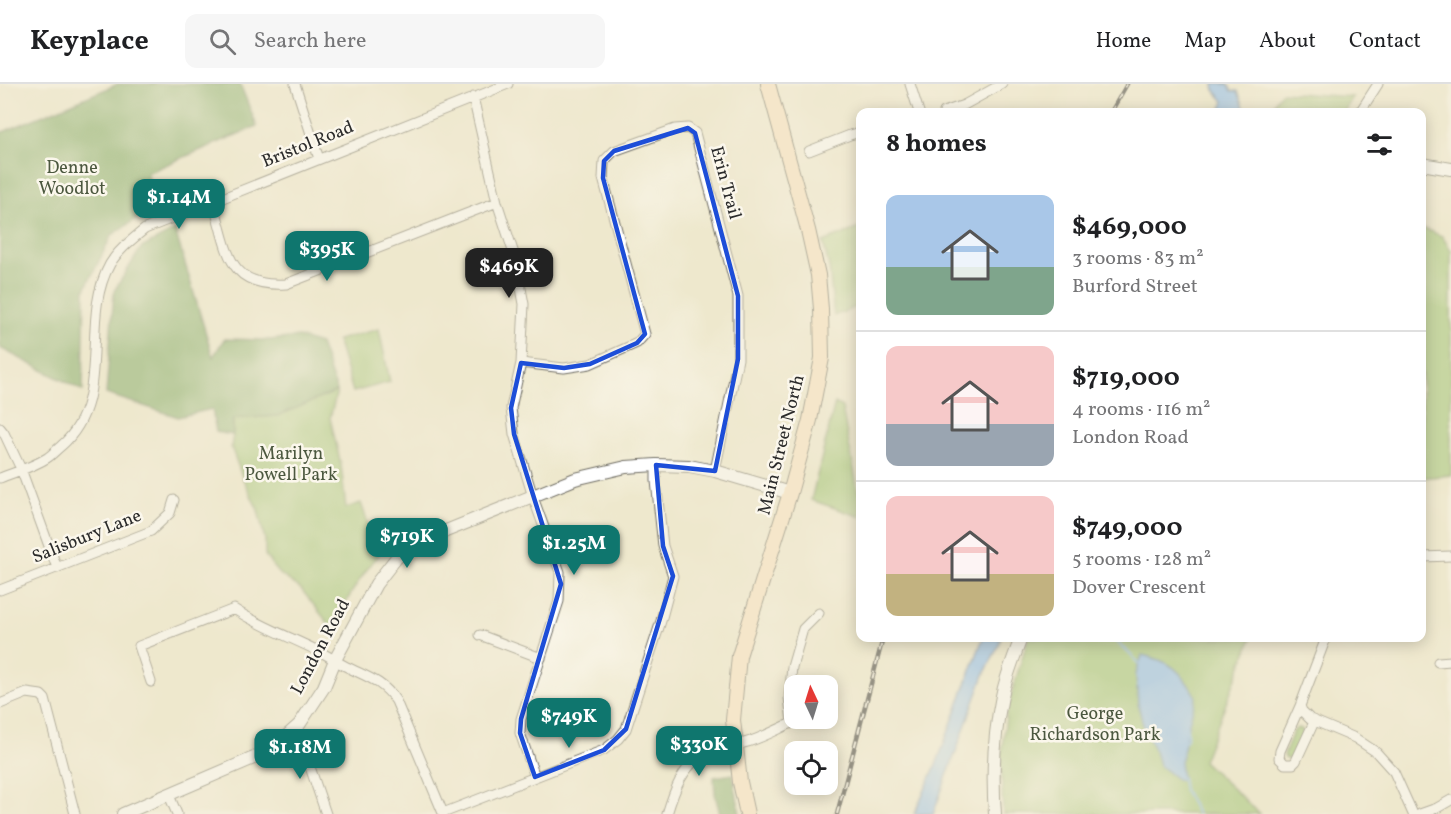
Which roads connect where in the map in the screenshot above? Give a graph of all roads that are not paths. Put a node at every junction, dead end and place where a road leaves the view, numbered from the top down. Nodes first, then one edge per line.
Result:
1 (295, 84) edge
2 (508, 84) edge
3 (768, 84) edge
4 (910, 84) edge
5 (1002, 84) edge
6 (1378, 84) edge
7 (473, 97) junction
8 (918, 108) edge
9 (956, 108) edge
10 (1363, 108) edge
11 (856, 133) edge
12 (809, 152) dead end
13 (319, 159) junction
14 (1426, 165) edge
15 (1451, 169) edge
16 (213, 202) junction
17 (497, 202) junction
18 (521, 363) junction
19 (0, 428) edge
20 (656, 465) junction
21 (21, 469) junction
22 (715, 471) junction
23 (0, 478) edge
24 (790, 493) junction
25 (533, 497) junction
26 (174, 500) dead end
27 (1451, 556) edge
28 (1426, 557) edge
29 (57, 568) junction
30 (0, 590) edge
31 (819, 614) dead end
32 (480, 635) dead end
33 (1020, 642) edge
34 (1324, 642) edge
35 (541, 658) junction
36 (335, 660) junction
37 (1451, 661) edge
38 (1438, 662) dead end
39 (151, 682) dead end
40 (0, 704) edge
41 (1300, 706) junction
42 (1314, 722) junction
43 (284, 739) junction
44 (736, 745) junction
45 (535, 777) junction
46 (169, 795) junction
47 (1451, 800) edge
48 (75, 814) edge
49 (123, 814) edge
50 (177, 814) edge
51 (326, 814) edge
52 (667, 814) edge
53 (747, 814) edge
54 (995, 814) edge
55 (1413, 814) edge
56 (1420, 814) edge

1 - 13 street
2 - 7 street, Bristol Road
3 - 24 main road, Main Street North
4 - 8 street
5 - 9 street
6 - 10 street
7 - 13 street, Bristol Road
7 - 17 street
11 - 12 street
13 - 16 street, Bristol Road
14 - 15 street
16 - 17 street
16 - 21 street, Bristol Road
17 - 18 street
18 - 22 street, Erin Trail
18 - 25 street
19 - 21 street
20 - 22 street, London Road
20 - 25 street, London Road
20 - 45 street
21 - 23 street, Bristol Road
21 - 29 street
22 - 24 street, London Road
24 - 44 main road, Main Street North
25 - 35 street
25 - 36 street, London Road
26 - 29 street, Salisbury Lane
27 - 28 street
29 - 30 street, Salisbury Lane
31 - 44 street
32 - 35 street
33 - 54 street
34 - 41 street
35 - 45 street
36 - 39 street
36 - 43 street, London Road
36 - 45 street
37 - 38 street
40 - 48 street
41 - 42 street
41 - 42 street
42 - 55 street
43 - 46 street, London Road
43 - 51 street
44 - 52 street
44 - 53 main road, Main Street North
46 - 49 street, London Road
46 - 50 street
47 - 56 street

